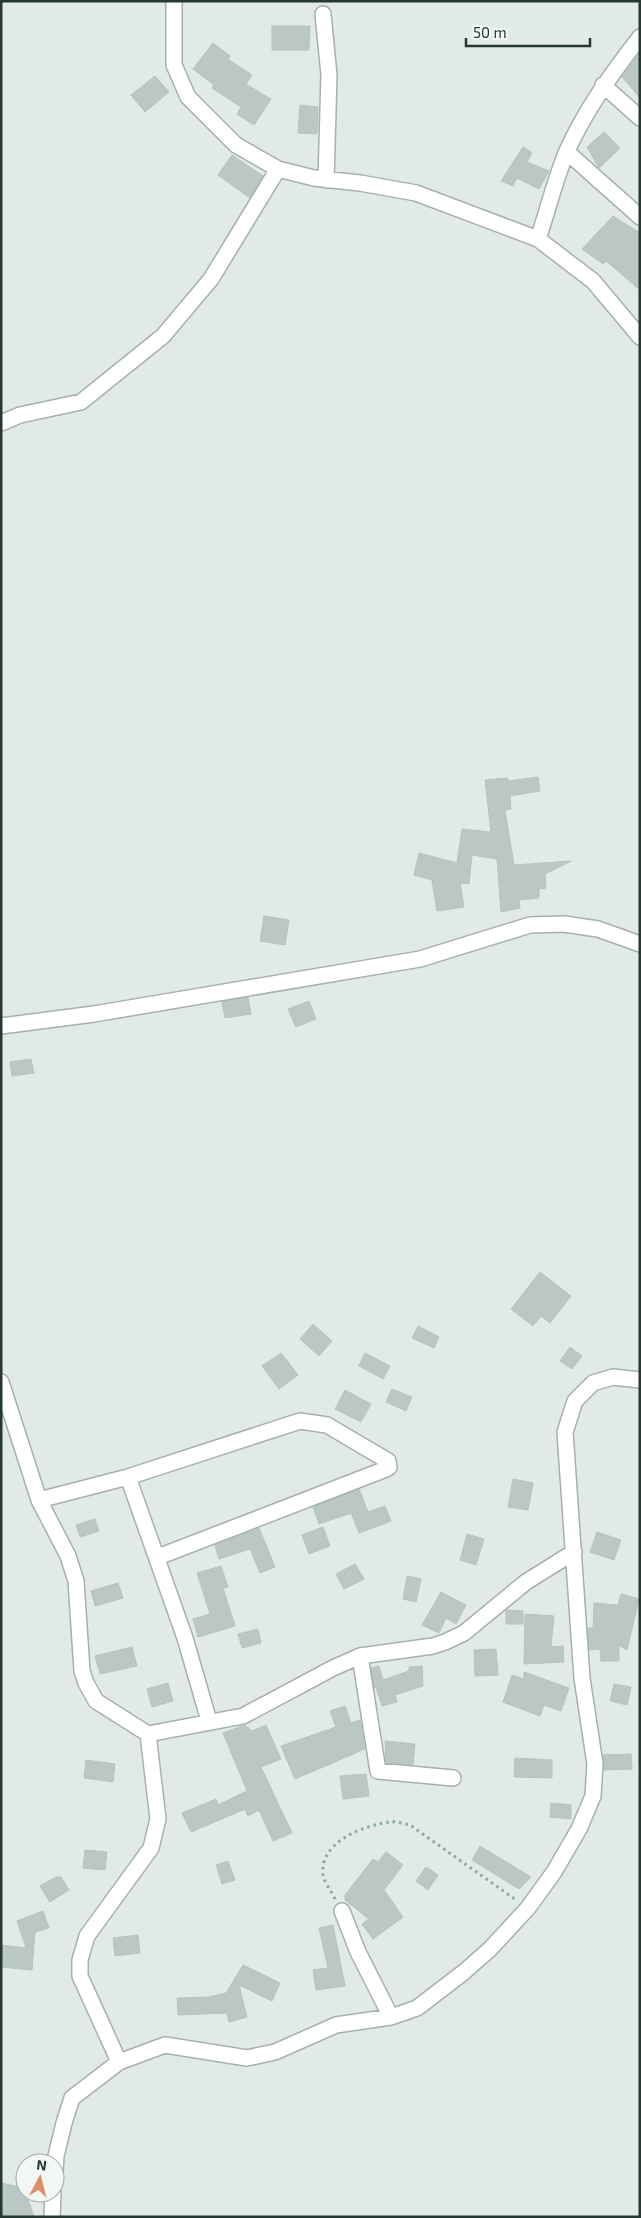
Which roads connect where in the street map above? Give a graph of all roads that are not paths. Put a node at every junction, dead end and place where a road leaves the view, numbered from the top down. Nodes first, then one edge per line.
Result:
1 (174, 1) edge
2 (323, 14) dead end
3 (640, 37) edge
4 (603, 85) junction
5 (640, 118) edge
6 (567, 152) junction
7 (278, 169) junction
8 (326, 180) junction
9 (640, 217) edge
10 (538, 239) junction
11 (640, 337) edge
12 (1, 423) edge
13 (640, 944) edge
14 (1, 1026) edge
15 (640, 1380) edge
16 (1, 1382) edge
17 (128, 1477) junction
18 (39, 1500) junction
19 (574, 1552) junction
20 (158, 1557) junction
21 (360, 1656) junction
22 (209, 1721) junction
23 (148, 1734) junction
24 (453, 1778) dead end
25 (342, 1911) road end
26 (391, 2017) junction
27 (119, 2062) junction
28 (57, 2153) edge
29 (53, 2203) edge
30 (52, 2217) edge

1 - 7 street
2 - 8 street
3 - 4 street
4 - 5 street
4 - 6 street
6 - 9 street
6 - 10 street
7 - 8 street
7 - 12 street
8 - 10 street
10 - 11 street
13 - 14 street
15 - 19 street
16 - 18 street
17 - 18 street
17 - 20 street
17 - 20 street
18 - 23 street
19 - 21 street
19 - 26 street
20 - 22 street
21 - 22 street
21 - 24 street
22 - 23 street
23 - 27 street
25 - 26 street
26 - 27 street
27 - 28 street
29 - 30 street

